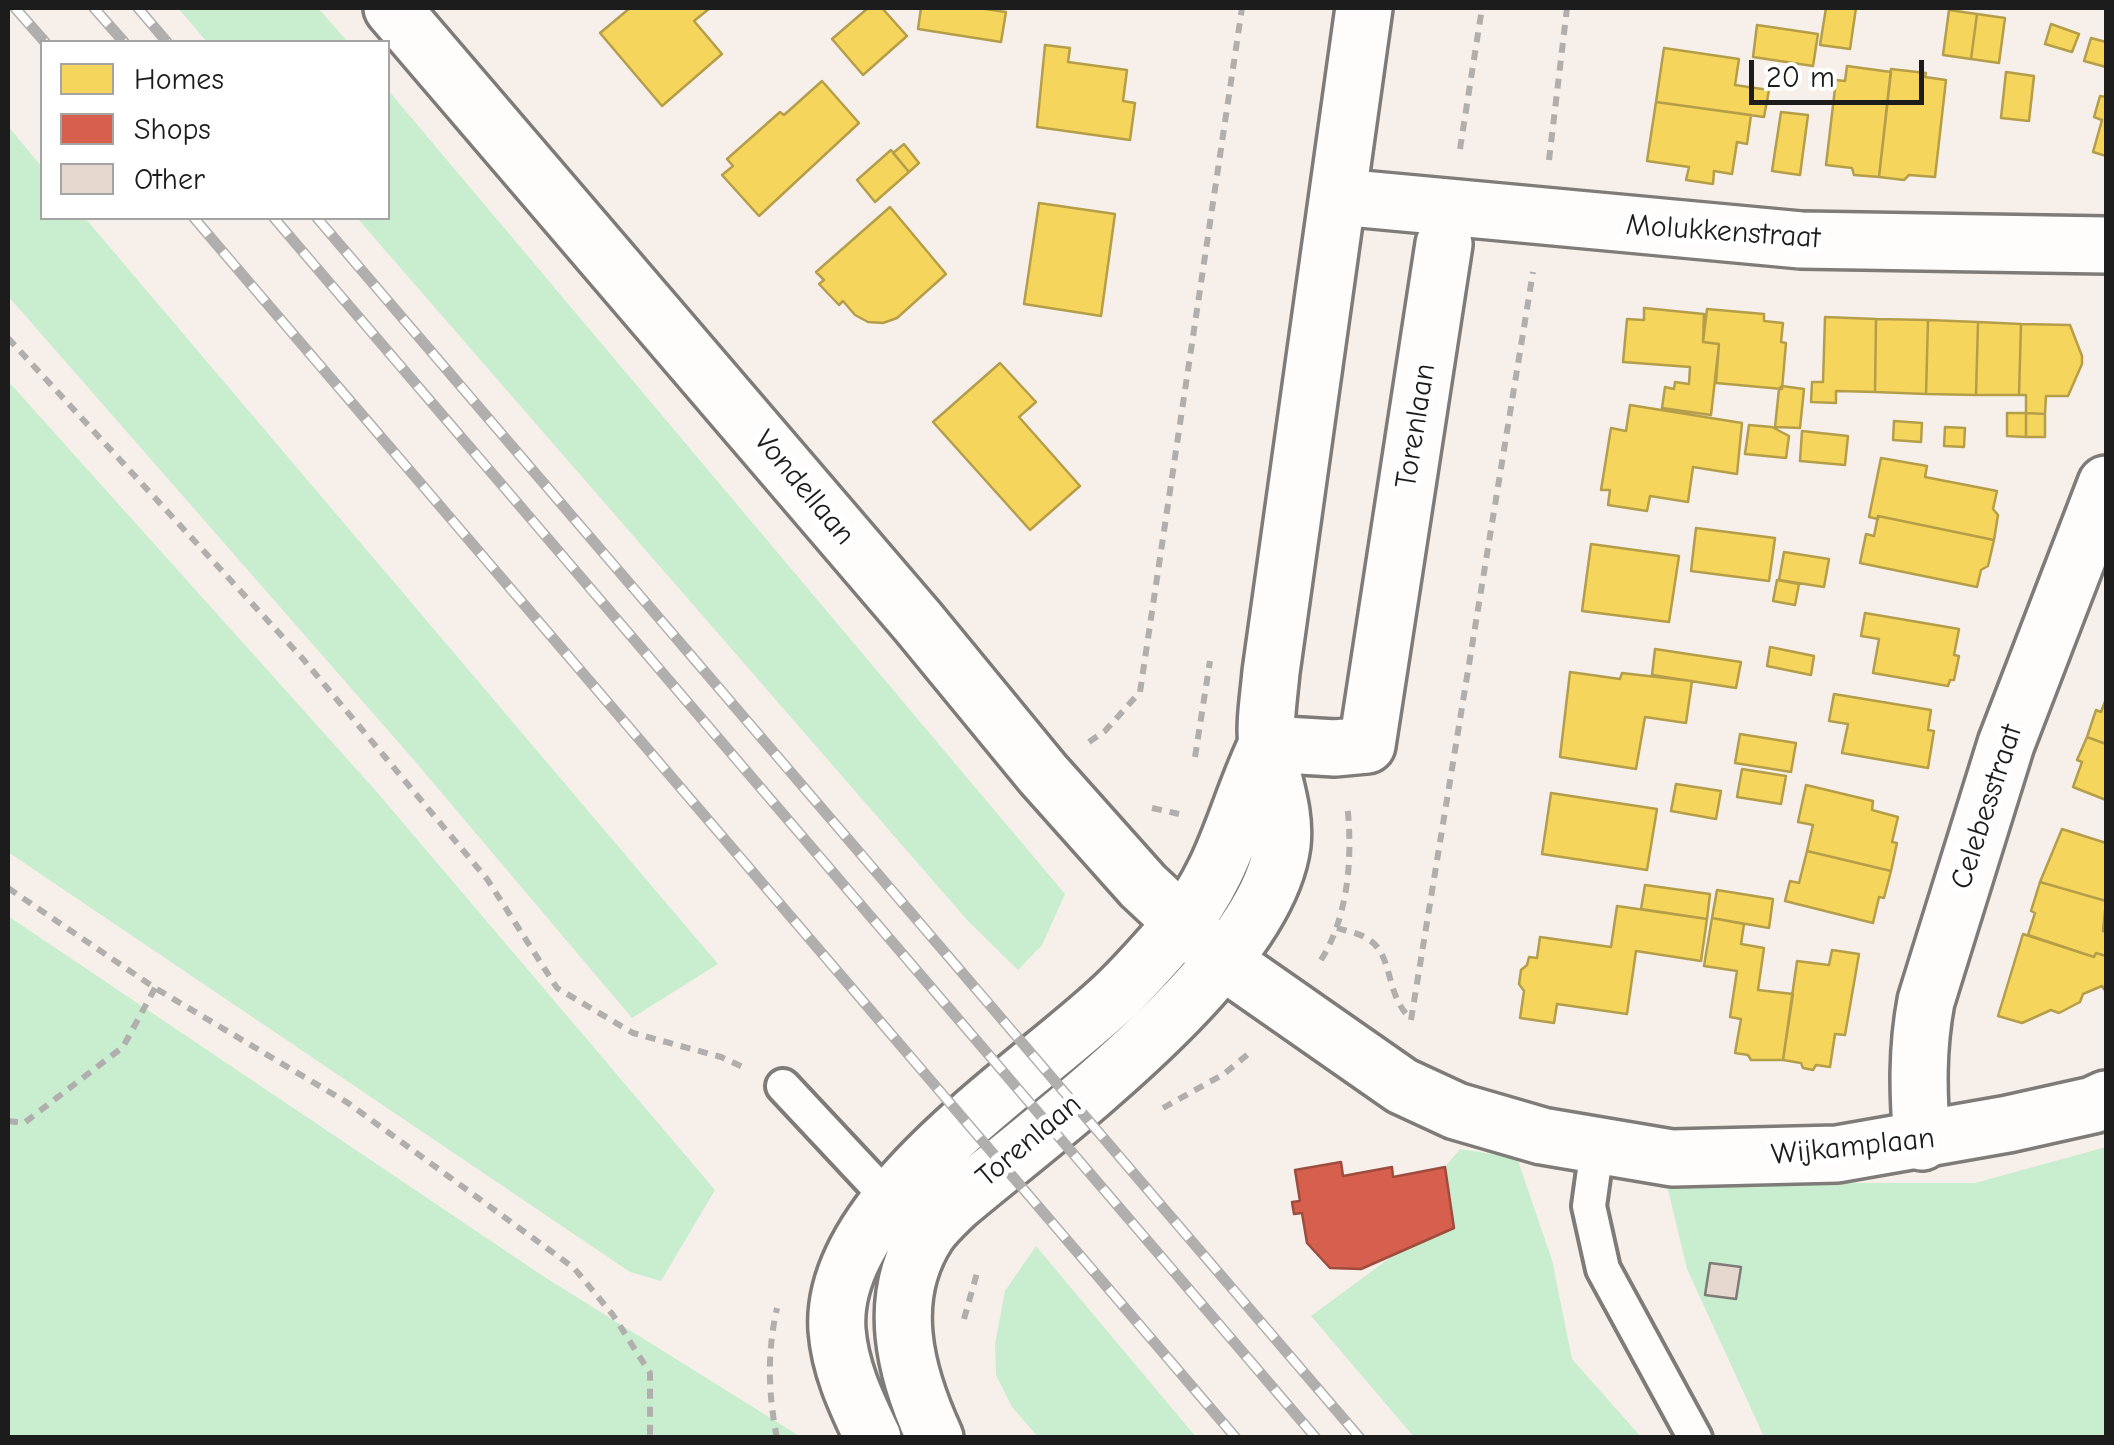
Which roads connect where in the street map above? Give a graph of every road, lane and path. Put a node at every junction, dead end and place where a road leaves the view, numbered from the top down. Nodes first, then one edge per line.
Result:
1 (392, 8) edge
2 (1242, 8) edge
3 (1364, 8) edge
4 (1482, 8) edge
5 (1566, 8) edge
6 (1340, 197) junction
7 (1543, 218) junction
8 (1447, 227) junction
9 (2106, 245) edge
10 (8, 338) edge
11 (2106, 484) edge
12 (1267, 744) junction
13 (1043, 774) junction
14 (8, 888) edge
15 (1181, 925) junction
16 (1337, 928) dead end
17 (1222, 960) junction
18 (155, 988) junction
19 (1288, 1005) junction
20 (1411, 1020) junction
21 (1422, 1032) dead end
22 (783, 1086) joint
23 (2106, 1099) edge
24 (1157, 1111) dead end
25 (8, 1121) edge
26 (1922, 1142) junction
27 (1596, 1148) junction
28 (908, 1218) junction
29 (981, 1264) dead end
30 (963, 1324) dead end
31 (650, 1438) edge
32 (873, 1438) edge
33 (935, 1438) edge
34 (1695, 1438) edge

1 - 13 street, Vondellaan
2 - 13 path
3 - 6 street, Torenlaan
4 - 8 path
5 - 7 path
6 - 8 street, Molukkenstraat
6 - 12 street, Torenlaan
7 - 8 street, Molukkenstraat
7 - 9 street, Molukkenstraat
7 - 20 path
8 - 12 street, Torenlaan
10 - 22 path
11 - 26 street, Celebesstraat
12 - 15 street, Torenlaan
12 - 17 street, Torenlaan
13 - 15 street, Vondellaan
14 - 18 path
15 - 17 street, Vondellaan
15 - 28 street, Torenlaan
16 - 20 path
17 - 19 street, Wijkamplaan
17 - 28 street, Torenlaan
18 - 25 path
18 - 31 path
19 - 24 path
19 - 27 street, Wijkamplaan
20 - 21 path
22 - 28 lane
23 - 26 street, Wijkamplaan
26 - 27 street, Wijkamplaan
27 - 34 lane
28 - 32 street, Torenlaan
28 - 33 street, Torenlaan
29 - 30 path

